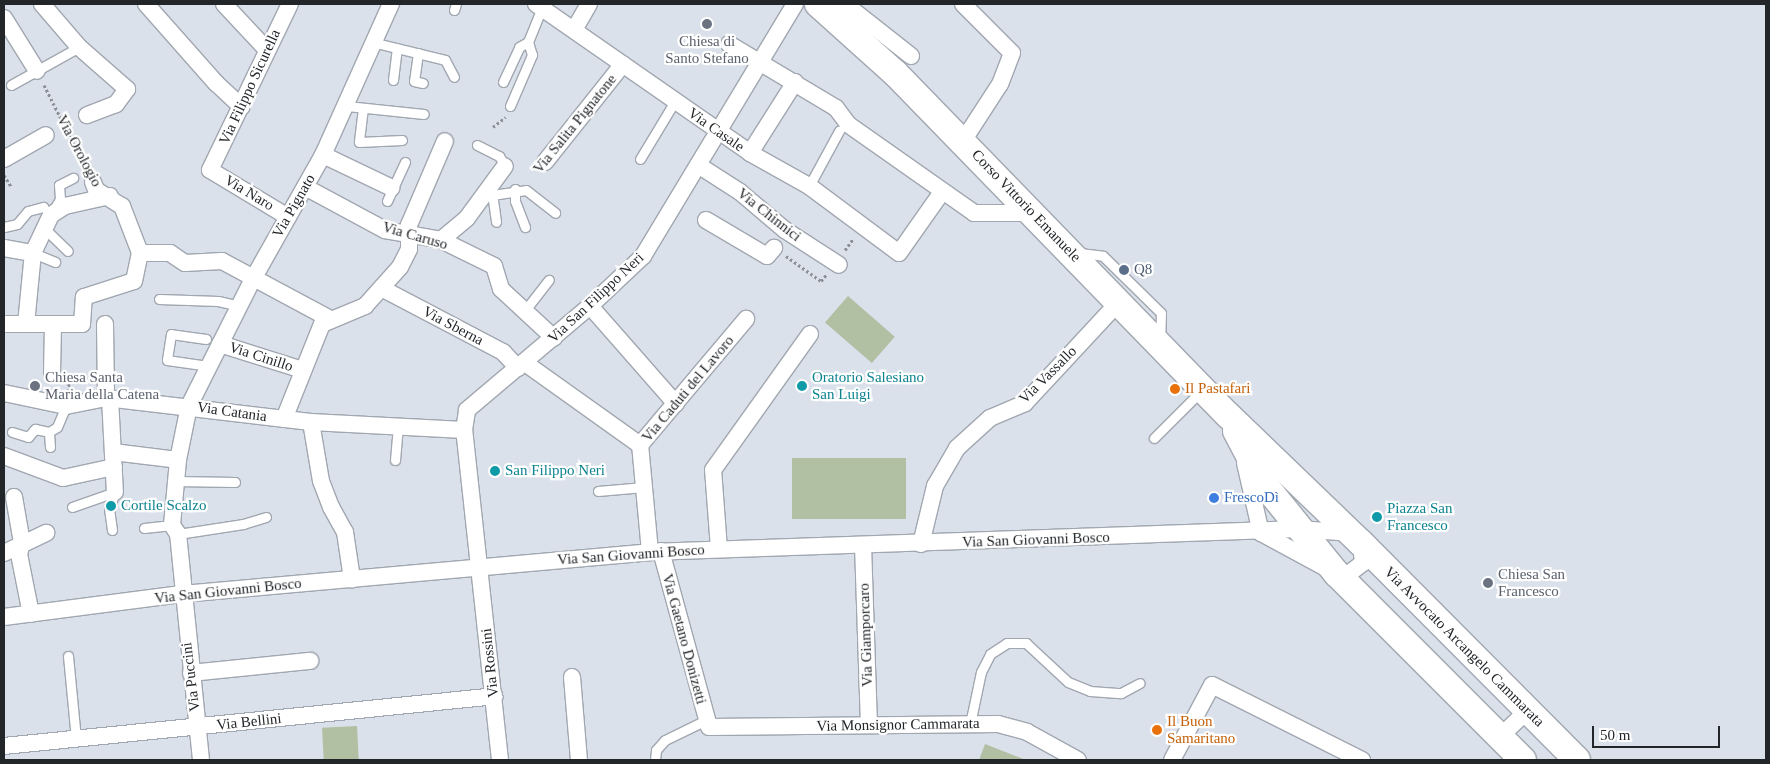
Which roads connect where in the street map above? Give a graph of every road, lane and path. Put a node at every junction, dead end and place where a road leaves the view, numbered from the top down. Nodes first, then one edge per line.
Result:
1 (42, 4) edge
2 (146, 4) edge
3 (224, 4) edge
4 (290, 4) edge
5 (392, 4) edge
6 (589, 4) edge
7 (795, 4) edge
8 (818, 4) edge
9 (845, 4) edge
10 (963, 4) edge
11 (539, 6) edge
12 (4, 18) edge
13 (574, 30) junction
14 (528, 42) junction
15 (376, 44) junction
16 (729, 44) dead end
17 (79, 47) junction
18 (397, 48) junction
19 (267, 50) junction
20 (418, 53) junction
21 (911, 56) dead end
22 (760, 61) junction
23 (623, 64) junction
24 (36, 71) junction
25 (454, 77) dead end
26 (393, 80) dead end
27 (503, 82) dead end
28 (795, 82) junction
29 (424, 83) dead end
30 (11, 85) dead end
31 (675, 101) junction
32 (510, 106) dead end
33 (242, 107) junction
34 (355, 107) junction
35 (424, 114) dead end
36 (87, 115) dead end
37 (505, 118) dead end
38 (493, 127) dead end
39 (717, 131) junction
40 (839, 131) dead end
41 (46, 134) dead end
42 (402, 140) dead end
43 (445, 141) dead end
44 (963, 141) junction
45 (477, 145) dead end
46 (750, 153) junction
47 (323, 155) junction
48 (4, 158) edge
49 (640, 159) dead end
50 (405, 162) dead end
51 (545, 162) dead end
52 (698, 165) junction
53 (505, 166) joint
54 (210, 170) joint
55 (4, 175) edge
56 (73, 178) dead end
57 (93, 182) joint
58 (10, 186) dead end
59 (809, 186) junction
60 (305, 187) junction
61 (515, 189) junction
62 (942, 192) junction
63 (389, 195) joint
64 (110, 196) junction
65 (485, 196) junction
66 (555, 213) dead end
67 (1033, 213) junction
68 (46, 216) junction
69 (288, 217) junction
70 (706, 220) dead end
71 (496, 222) dead end
72 (864, 225) junction
73 (4, 227) edge
74 (525, 227) dead end
75 (441, 240) junction
76 (408, 242) junction
77 (4, 248) edge
78 (774, 248) dead end
79 (68, 250) dead end
80 (34, 253) junction
81 (140, 253) junction
82 (1071, 253) junction
83 (841, 259) joint
84 (55, 262) dead end
85 (801, 266) dead end
86 (253, 279) junction
87 (549, 280) dead end
88 (821, 282) dead end
89 (383, 288) junction
90 (159, 299) dead end
91 (1119, 302) junction
92 (239, 306) junction
93 (590, 306) junction
94 (526, 309) junction
95 (330, 319) junction
96 (746, 319) dead end
97 (26, 324) junction
98 (53, 324) junction
99 (105, 324) dead end
100 (4, 326) edge
101 (810, 334) dead end
102 (554, 338) junction
103 (213, 341) junction
104 (1160, 343) junction
105 (208, 366) junction
106 (522, 366) junction
107 (303, 370) junction
108 (52, 373) dead end
109 (1204, 388) junction
110 (4, 393) edge
111 (108, 398) junction
112 (676, 404) junction
113 (66, 406) junction
114 (189, 406) junction
115 (1228, 415) junction
116 (284, 419) junction
117 (311, 422) junction
118 (398, 426) junction
119 (464, 430) junction
120 (12, 432) dead end
121 (49, 432) junction
122 (1154, 438) dead end
123 (1242, 443) junction
124 (640, 445) junction
125 (50, 447) dead end
126 (4, 456) edge
127 (114, 460) junction
128 (178, 460) junction
129 (395, 460) dead end
130 (176, 481) junction
131 (235, 482) dead end
132 (644, 487) junction
133 (598, 491) dead end
134 (115, 492) junction
135 (14, 497) dead end
136 (72, 506) dead end
137 (266, 518) dead end
138 (144, 528) dead end
139 (175, 529) junction
140 (112, 530) dead end
141 (1300, 530) junction
142 (46, 533) dead end
143 (1261, 533) junction
144 (1356, 538) junction
145 (22, 543) junction
146 (921, 544) junction
147 (863, 545) junction
148 (719, 549) junction
149 (656, 551) junction
150 (4, 553) edge
151 (479, 565) junction
152 (1337, 574) junction
153 (352, 579) junction
154 (182, 594) junction
155 (31, 614) junction
156 (4, 617) edge
157 (68, 656) dead end
158 (310, 661) dead end
159 (191, 673) junction
160 (572, 677) dead end
161 (1140, 684) dead end
162 (494, 696) junction
163 (1528, 710) junction
164 (707, 724) junction
165 (970, 724) junction
166 (869, 725) junction
167 (197, 728) junction
168 (1500, 737) junction
169 (76, 739) junction
170 (4, 746) edge
171 (201, 760) edge
172 (500, 760) edge
173 (579, 760) edge
174 (656, 760) edge
175 (1078, 760) edge
176 (1172, 760) edge
177 (1362, 760) edge
178 (1522, 760) edge
179 (1577, 760) edge

1 - 17 street
2 - 33 street
3 - 19 street
4 - 19 street, Via Filippo Sicurella
5 - 15 street, Via Pignato
6 - 13 street
7 - 22 street, Via San Filippo Neri
8 - 44 main road, Corso Vittorio Emanuele
9 - 21 street
10 - 44 street
11 - 13 street, Via Casale
11 - 14 lane
12 - 24 street
13 - 23 street, Via Casale
14 - 27 lane
14 - 32 lane
15 - 18 lane
15 - 34 street, Via Pignato
16 - 22 street
17 - 24 lane
17 - 36 street
18 - 20 lane
18 - 26 lane
19 - 33 street, Via Filippo Sicurella
20 - 25 lane
20 - 29 lane
22 - 28 street
22 - 39 street, Via San Filippo Neri
23 - 31 street, Via Casale
23 - 51 street, Via Salita Pignatone
24 - 30 lane
24 - 57 path, Via Orologio
28 - 46 street
28 - 62 street
31 - 39 street, Via Casale
31 - 49 lane
33 - 54 street, Via Filippo Sicurella
34 - 35 lane
34 - 42 lane
34 - 47 street, Via Pignato
37 - 38 path
39 - 46 street, Via Casale
39 - 52 street, Via San Filippo Neri
40 - 59 lane
41 - 48 street
43 - 76 street
44 - 67 main road, Corso Vittorio Emanuele
45 - 53 lane
46 - 59 street, Via Casale
47 - 60 street, Via Pignato
47 - 63 street
50 - 63 lane
52 - 83 street, Via Chinnici
52 - 93 street, Via San Filippo Neri
53 - 65 street
54 - 69 street, Via Naro
55 - 58 path
56 - 68 lane
57 - 64 street, Via Orologio
59 - 72 street, Via Casale
60 - 69 street, Via Pignato
60 - 76 street, Via Caruso
61 - 65 lane
61 - 66 lane
61 - 74 lane
62 - 67 street
62 - 72 street, Via Casale
64 - 68 street
64 - 81 street, Via Orologio
65 - 71 lane
65 - 75 street
67 - 82 main road, Corso Vittorio Emanuele
68 - 73 lane
68 - 79 lane
68 - 80 street
69 - 86 street, Via Pignato
70 - 78 street
72 - 83 path
75 - 76 street, Via Caruso
75 - 94 street, Via Caruso
76 - 89 street
77 - 80 street
80 - 84 lane
80 - 97 street
81 - 86 street
81 - 98 street
82 - 91 main road, Corso Vittorio Emanuele
82 - 104 lane
85 - 88 path
86 - 92 street, Via Pignato
86 - 95 street
87 - 94 lane
89 - 95 street
89 - 106 street, Via Sberna
90 - 92 lane
91 - 104 main road, Corso Vittorio Emanuele
91 - 146 street, Via Vassallo
92 - 103 street, Via Pignato
93 - 102 street, Via San Filippo Neri
93 - 112 street
94 - 102 street, Via Caruso
95 - 107 street
96 - 112 street, Via Caduti del Lavoro
97 - 98 street
97 - 100 street
98 - 108 street
99 - 111 street
101 - 148 street
102 - 106 street, Via San Filippo Neri
103 - 105 street, Via Pignato
103 - 105 lane
103 - 107 street, Via Cinillo
104 - 109 main road, Corso Vittorio Emanuele
105 - 114 street, Via Pignato
106 - 119 street, Via San Filippo Neri
106 - 124 street, Via Sberna
107 - 116 street
109 - 115 main road, Corso Vittorio Emanuele
109 - 122 lane
110 - 113 street, Via Catania
111 - 113 street, Via Catania
111 - 114 street, Via Catania
111 - 127 street
112 - 124 street, Via Caduti del Lavoro
113 - 121 lane
114 - 116 street, Via Catania
114 - 128 street, Via Pignato
115 - 123 main road
115 - 144 main road, Via Avvocato Arcangelo Cammarata
116 - 117 street, Via Catania
117 - 118 street, Via Catania
117 - 153 street
118 - 119 street, Via Catania
118 - 129 lane
119 - 151 street, Via San Filippo Neri
120 - 121 lane
121 - 125 lane
123 - 141 main road
123 - 143 street
124 - 132 street, Via Caduti del Lavoro
126 - 127 street
127 - 128 street
127 - 134 street
128 - 130 street, Via Pignato
130 - 131 lane
130 - 139 street, Via Puccini
132 - 133 lane
132 - 149 street, Via Caduti del Lavoro
134 - 136 lane
134 - 140 lane
135 - 145 street
137 - 139 lane
138 - 139 lane
139 - 154 street, Via Puccini
141 - 143 street, Via San Giovanni Bosco
141 - 144 street, Via San Giovanni Bosco
141 - 152 main road
142 - 145 street
143 - 146 street, Via San Giovanni Bosco
143 - 152 street
144 - 152 street
144 - 163 main road, Via Avvocato Arcangelo Cammarata
145 - 150 street
145 - 155 street
146 - 147 street, Via San Giovanni Bosco
147 - 148 street, Via San Giovanni Bosco
147 - 166 street, Via Giamporcaro
148 - 149 street, Via San Giovanni Bosco
149 - 151 street, Via San Giovanni Bosco
149 - 164 street, Via Gaetano Donizetti
151 - 153 street, Via San Giovanni Bosco
151 - 162 street, Via Rossini
152 - 168 main road
153 - 154 street, Via San Giovanni Bosco
154 - 155 street, Via San Giovanni Bosco
154 - 159 street, Via Puccini
155 - 156 street, Via San Giovanni Bosco
157 - 169 lane
158 - 159 street
159 - 167 street, Via Puccini
160 - 173 street
161 - 165 lane
162 - 167 street, Via Bellini
162 - 172 street, Via Rossini
163 - 168 street
163 - 179 main road, Via Avvocato Arcangelo Cammarata
164 - 166 street, Via Monsignor Cammarata
164 - 174 lane
165 - 166 street, Via Monsignor Cammarata
165 - 175 street, Via Monsignor Cammarata
167 - 169 street, Via Bellini
167 - 171 street, Via Puccini
168 - 178 main road
169 - 170 street, Via Bellini
176 - 177 street

